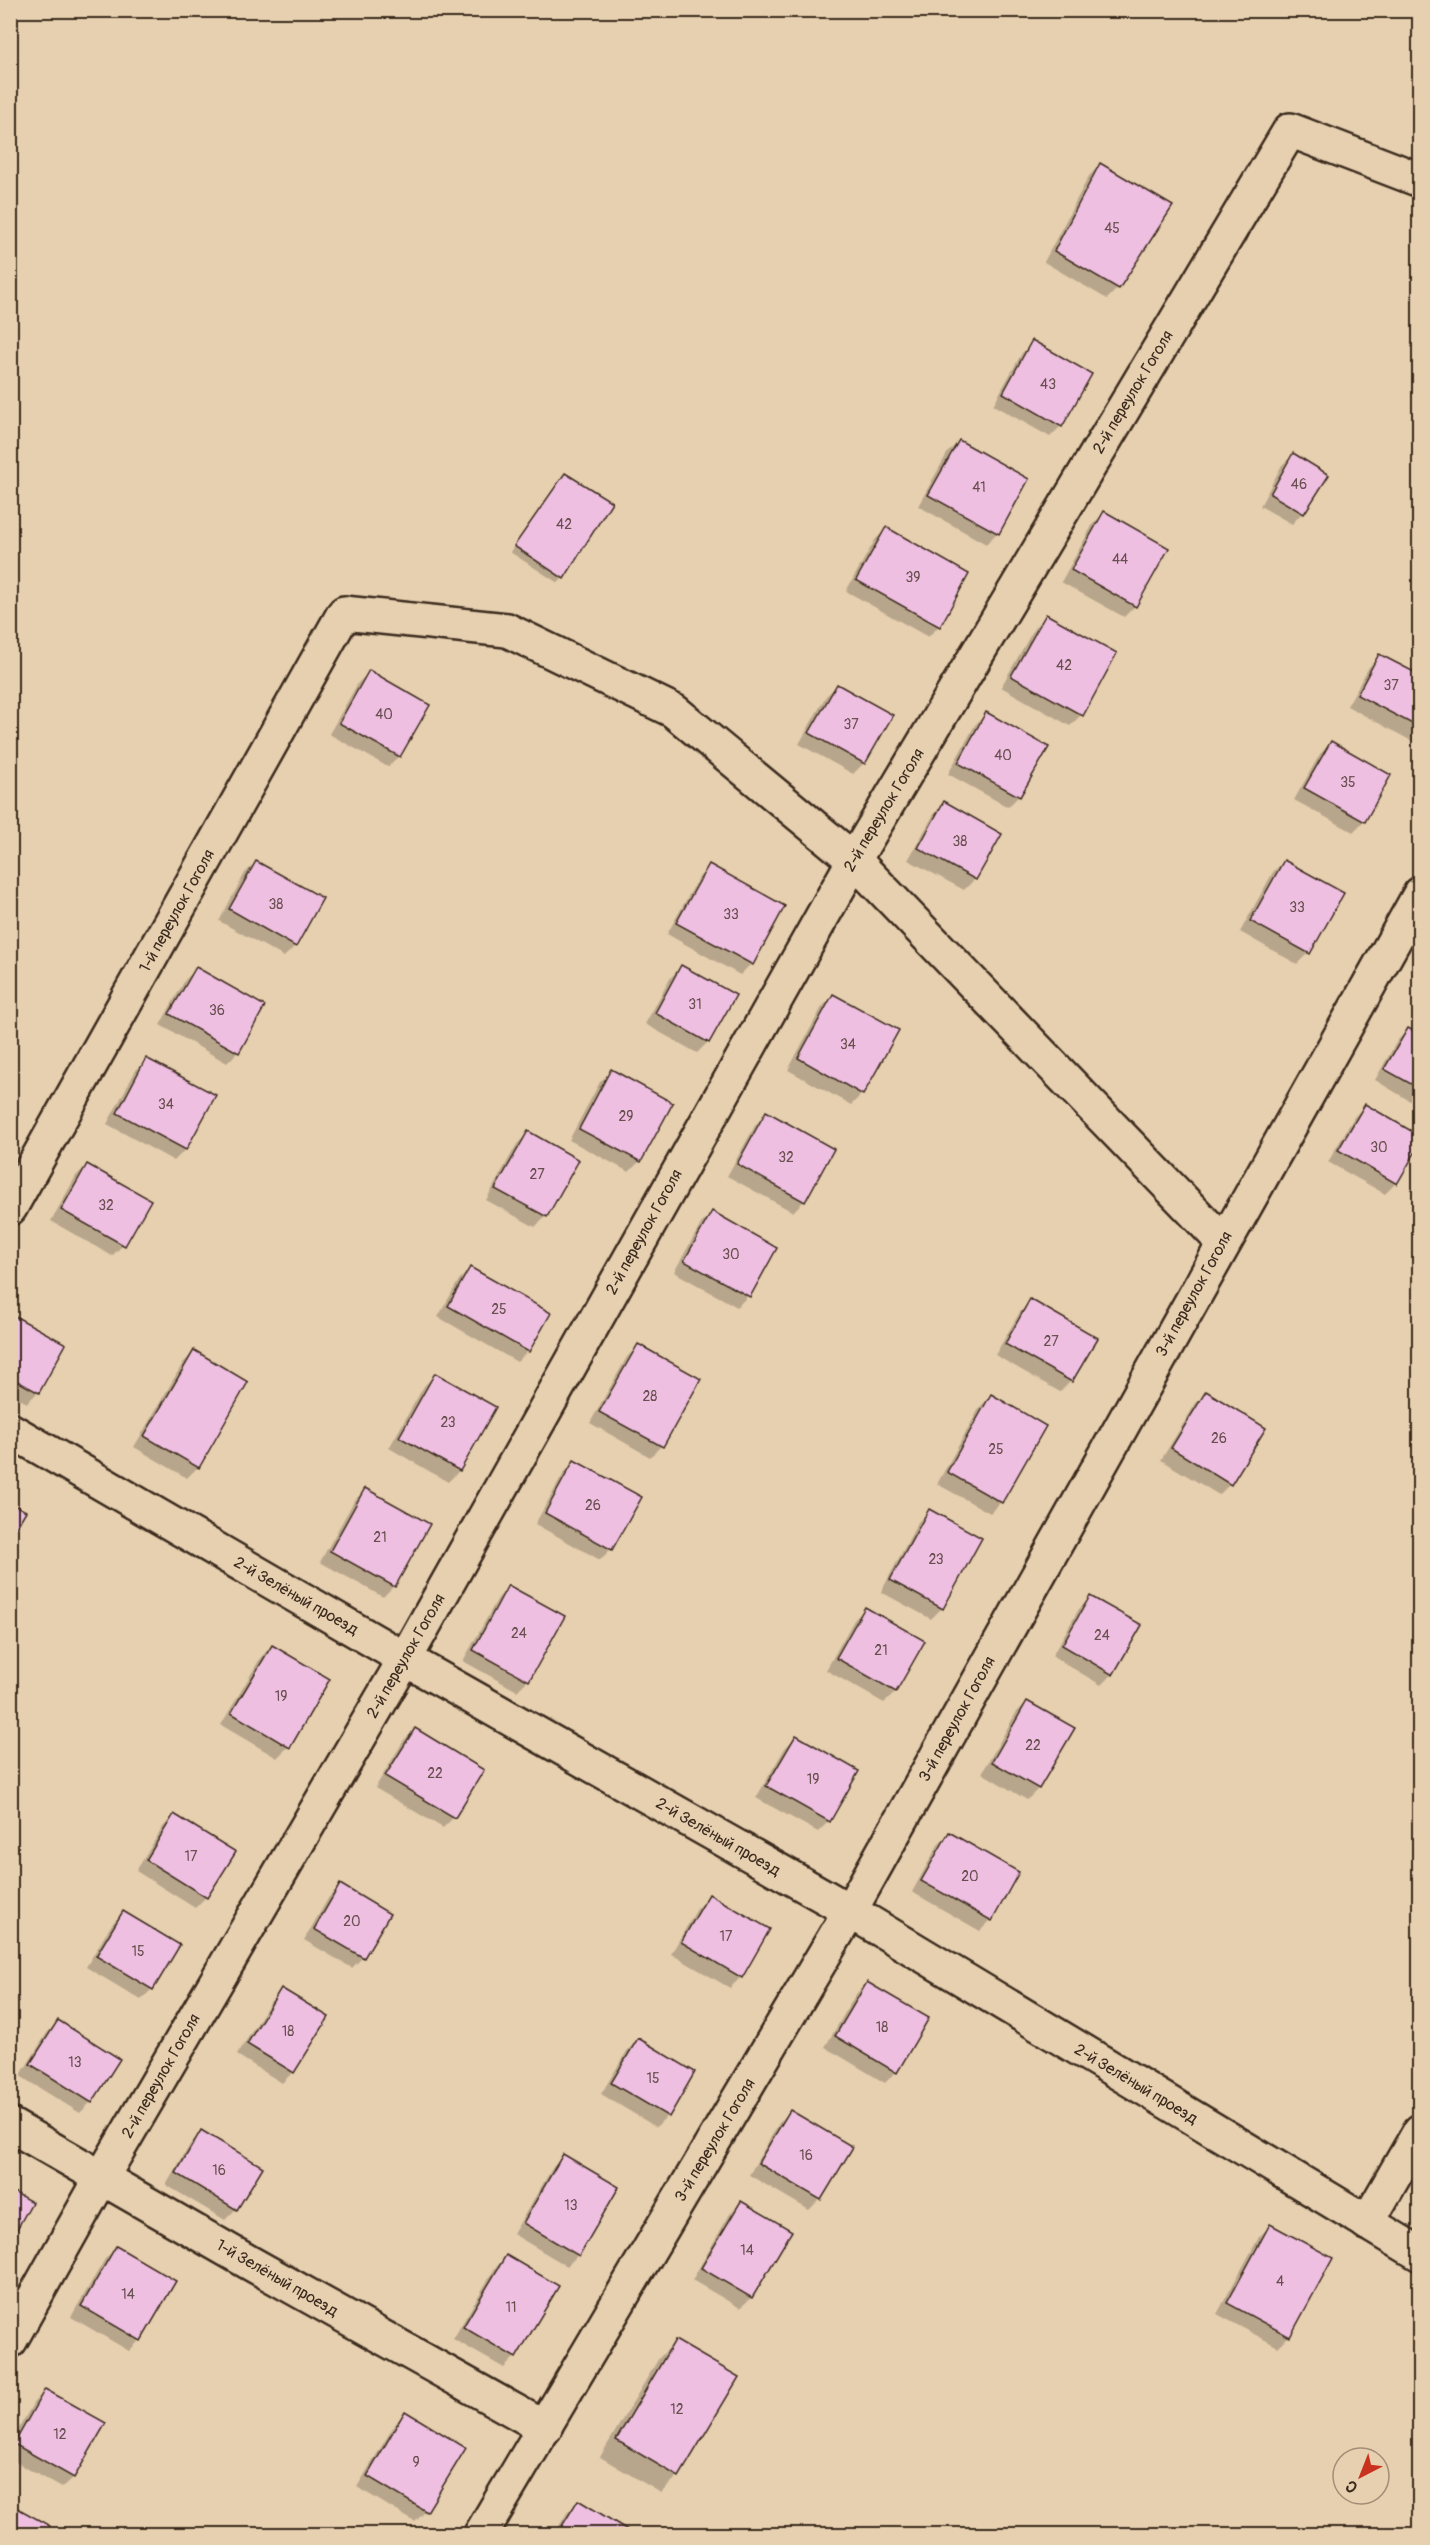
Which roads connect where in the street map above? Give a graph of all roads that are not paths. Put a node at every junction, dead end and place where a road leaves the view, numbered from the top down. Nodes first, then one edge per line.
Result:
1 (1419, 180) edge
2 (854, 860) junction
3 (1419, 894) edge
4 (10, 1208) edge
5 (1223, 1242) junction
6 (10, 1430) edge
7 (405, 1659) junction
8 (850, 1911) junction
9 (10, 2125) edge
10 (1419, 2131) edge
11 (102, 2177) junction
12 (1367, 2223) junction
13 (1419, 2254) edge
14 (10, 2341) edge
15 (545, 2428) junction
16 (481, 2535) edge

1 - 2 street, 2-й переулок Гоголя
2 - 4 street, 1-й переулок Гоголя
2 - 5 street
2 - 7 street, 2-й переулок Гоголя
3 - 5 street, 3-й переулок Гоголя
5 - 8 street, 3-й переулок Гоголя
6 - 7 street, 2-й Зелёный проезд
7 - 8 street, 2-й Зелёный проезд
7 - 11 street, 2-й переулок Гоголя
8 - 12 street, 2-й Зелёный проезд
8 - 15 street, 3-й переулок Гоголя
9 - 11 street, 1-й Зелёный проезд
10 - 12 street
11 - 14 street, 2-й переулок Гоголя
11 - 15 street, 1-й Зелёный проезд
12 - 13 street, 2-й Зелёный проезд
15 - 16 street, 3-й переулок Гоголя

